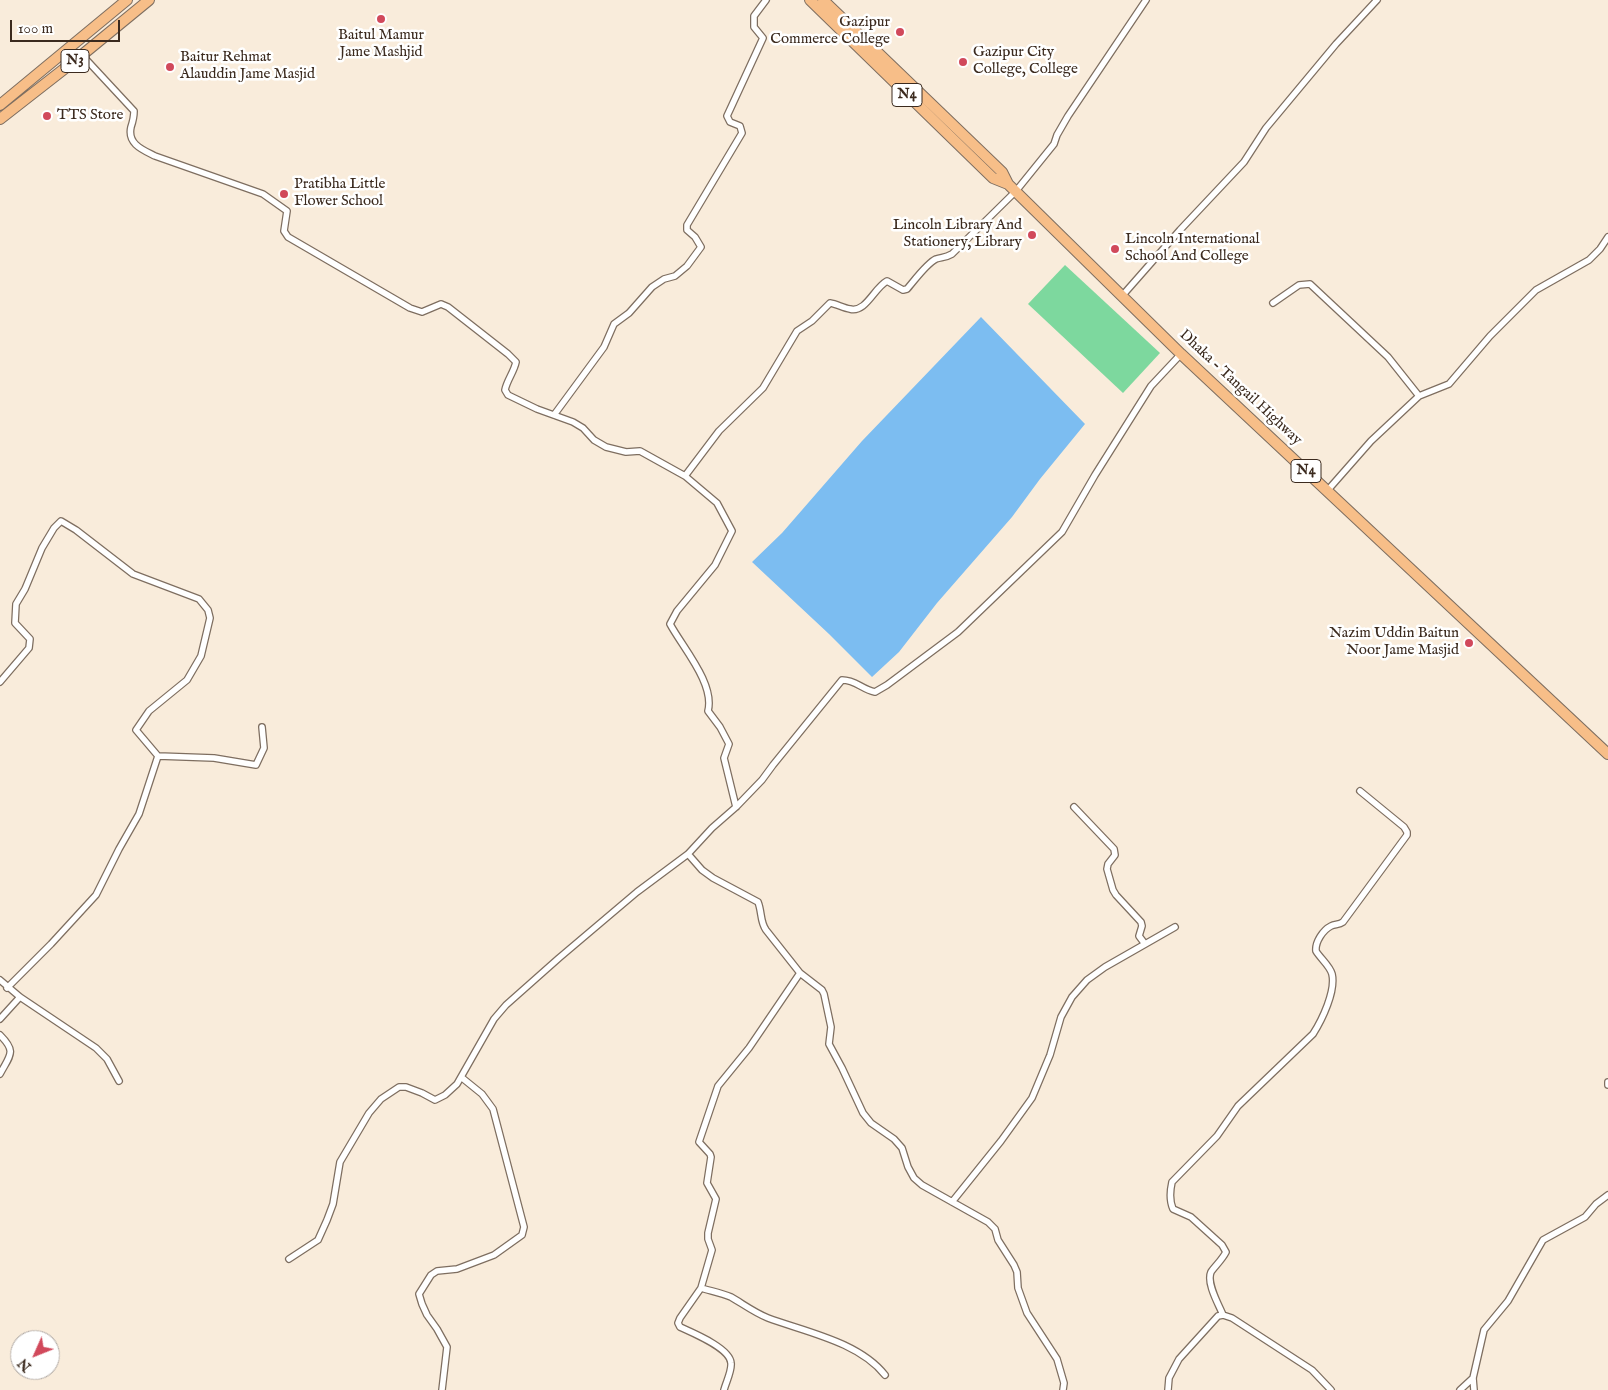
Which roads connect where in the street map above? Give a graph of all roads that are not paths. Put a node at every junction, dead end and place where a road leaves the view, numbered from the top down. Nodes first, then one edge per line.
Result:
1 (117, 0) edge
2 (127, 0) edge
3 (149, 0) edge
4 (766, 0) edge
5 (810, 0) edge
6 (823, 0) edge
7 (1146, 0) edge
8 (1378, 0) edge
9 (82, 55) junction
10 (0, 99) edge
11 (0, 105) edge
12 (0, 119) edge
13 (1012, 188) junction
14 (1608, 237) edge
15 (1122, 296) junction
16 (1273, 303) dead end
17 (1181, 354) junction
18 (1419, 396) junction
19 (554, 415) junction
20 (685, 476) junction
21 (1327, 491) junction
22 (0, 682) edge
23 (262, 727) dead end
24 (1608, 754) edge
25 (158, 756) junction
26 (1360, 791) dead end
27 (736, 807) junction
28 (1074, 807) dead end
29 (688, 854) junction
30 (1175, 927) dead end
31 (1145, 944) junction
32 (800, 973) junction
33 (0, 980) edge
34 (7, 988) junction
35 (20, 997) junction
36 (0, 1019) edge
37 (0, 1035) edge
38 (0, 1074) edge
39 (461, 1077) junction
40 (119, 1081) dead end
41 (1608, 1195) edge
42 (952, 1202) junction
43 (289, 1259) dead end
44 (701, 1288) junction
45 (1223, 1315) junction
46 (885, 1375) dead end
47 (1473, 1378) junction
48 (442, 1390) edge
49 (724, 1390) edge
50 (1063, 1390) edge
51 (1168, 1390) edge
52 (1330, 1390) edge
53 (1460, 1390) edge
54 (1474, 1390) edge

1 - 10 highway, N3
2 - 11 highway
3 - 9 highway, N3
4 - 19 street
5 - 13 highway, Dhaka - Tangail Highway / N4
6 - 13 highway, Dhaka - Tangail Highway / N4
7 - 13 street
8 - 15 street
9 - 12 highway, N3
9 - 19 street
13 - 15 highway, Dhaka - Tangail Highway / N4
13 - 20 street
14 - 18 street
15 - 17 highway, Dhaka - Tangail Highway / N4
16 - 18 street
17 - 21 highway, Dhaka - Tangail Highway / N4
17 - 27 street
18 - 21 street
19 - 20 street
20 - 27 street
21 - 24 highway, Dhaka - Tangail Highway / N4
22 - 25 street
23 - 25 street
25 - 34 street
26 - 45 street
27 - 29 street
28 - 31 street
29 - 32 street
29 - 39 street
30 - 31 street
31 - 42 street
32 - 42 street
32 - 44 street
33 - 34 street
34 - 35 street
35 - 36 street
35 - 40 street
37 - 38 street
39 - 43 street
39 - 48 street
41 - 47 street
42 - 50 street
44 - 46 street
44 - 49 street
45 - 51 street
45 - 52 street
47 - 53 street
47 - 54 street

